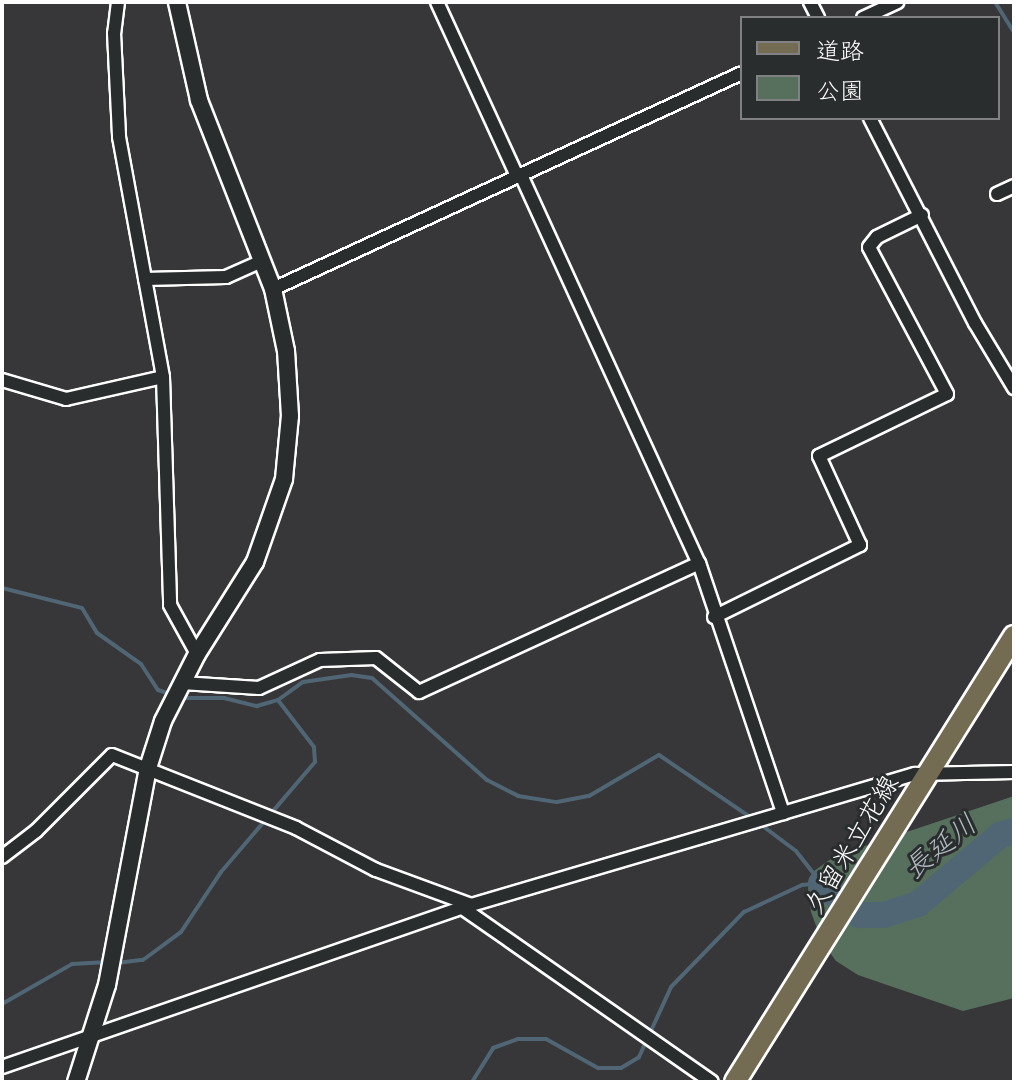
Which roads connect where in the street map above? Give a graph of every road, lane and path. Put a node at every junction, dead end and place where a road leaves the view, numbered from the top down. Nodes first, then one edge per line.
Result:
1 (118, 2) edge
2 (177, 2) edge
3 (437, 2) edge
4 (898, 2) edge
5 (867, 16) edge
6 (740, 74) edge
7 (871, 120) edge
8 (519, 175) junction
9 (1014, 186) edge
10 (997, 194) dead end
11 (922, 215) junction
12 (262, 261) junction
13 (145, 279) junction
14 (273, 289) junction
15 (163, 377) junction
16 (2, 380) edge
17 (1014, 388) edge
18 (699, 563) junction
19 (714, 617) junction
20 (1014, 636) edge
21 (197, 654) junction
22 (181, 685) junction
23 (148, 768) junction
24 (1014, 772) edge
25 (922, 778) junction
26 (783, 813) junction
27 (2, 857) edge
28 (467, 907) junction
29 (88, 1036) junction
30 (2, 1067) edge
31 (76, 1082) edge
32 (712, 1082) edge
33 (735, 1082) edge

1 - 13 street
2 - 12 street
3 - 8 street
4 - 5 street
6 - 8 street
7 - 11 street
8 - 14 street
8 - 18 street
9 - 10 street
11 - 17 street
11 - 19 street
12 - 13 street
12 - 14 street
13 - 15 street
14 - 21 street
15 - 16 street
15 - 21 street
18 - 19 street
18 - 22 street
19 - 26 street
20 - 25 main road, 久留米立花線
21 - 22 street
22 - 23 street
23 - 27 street
23 - 28 street
23 - 29 street
24 - 25 street
25 - 26 street
25 - 33 main road, 久留米立花線
26 - 28 street
28 - 29 street
28 - 32 street
29 - 30 street
29 - 31 street

